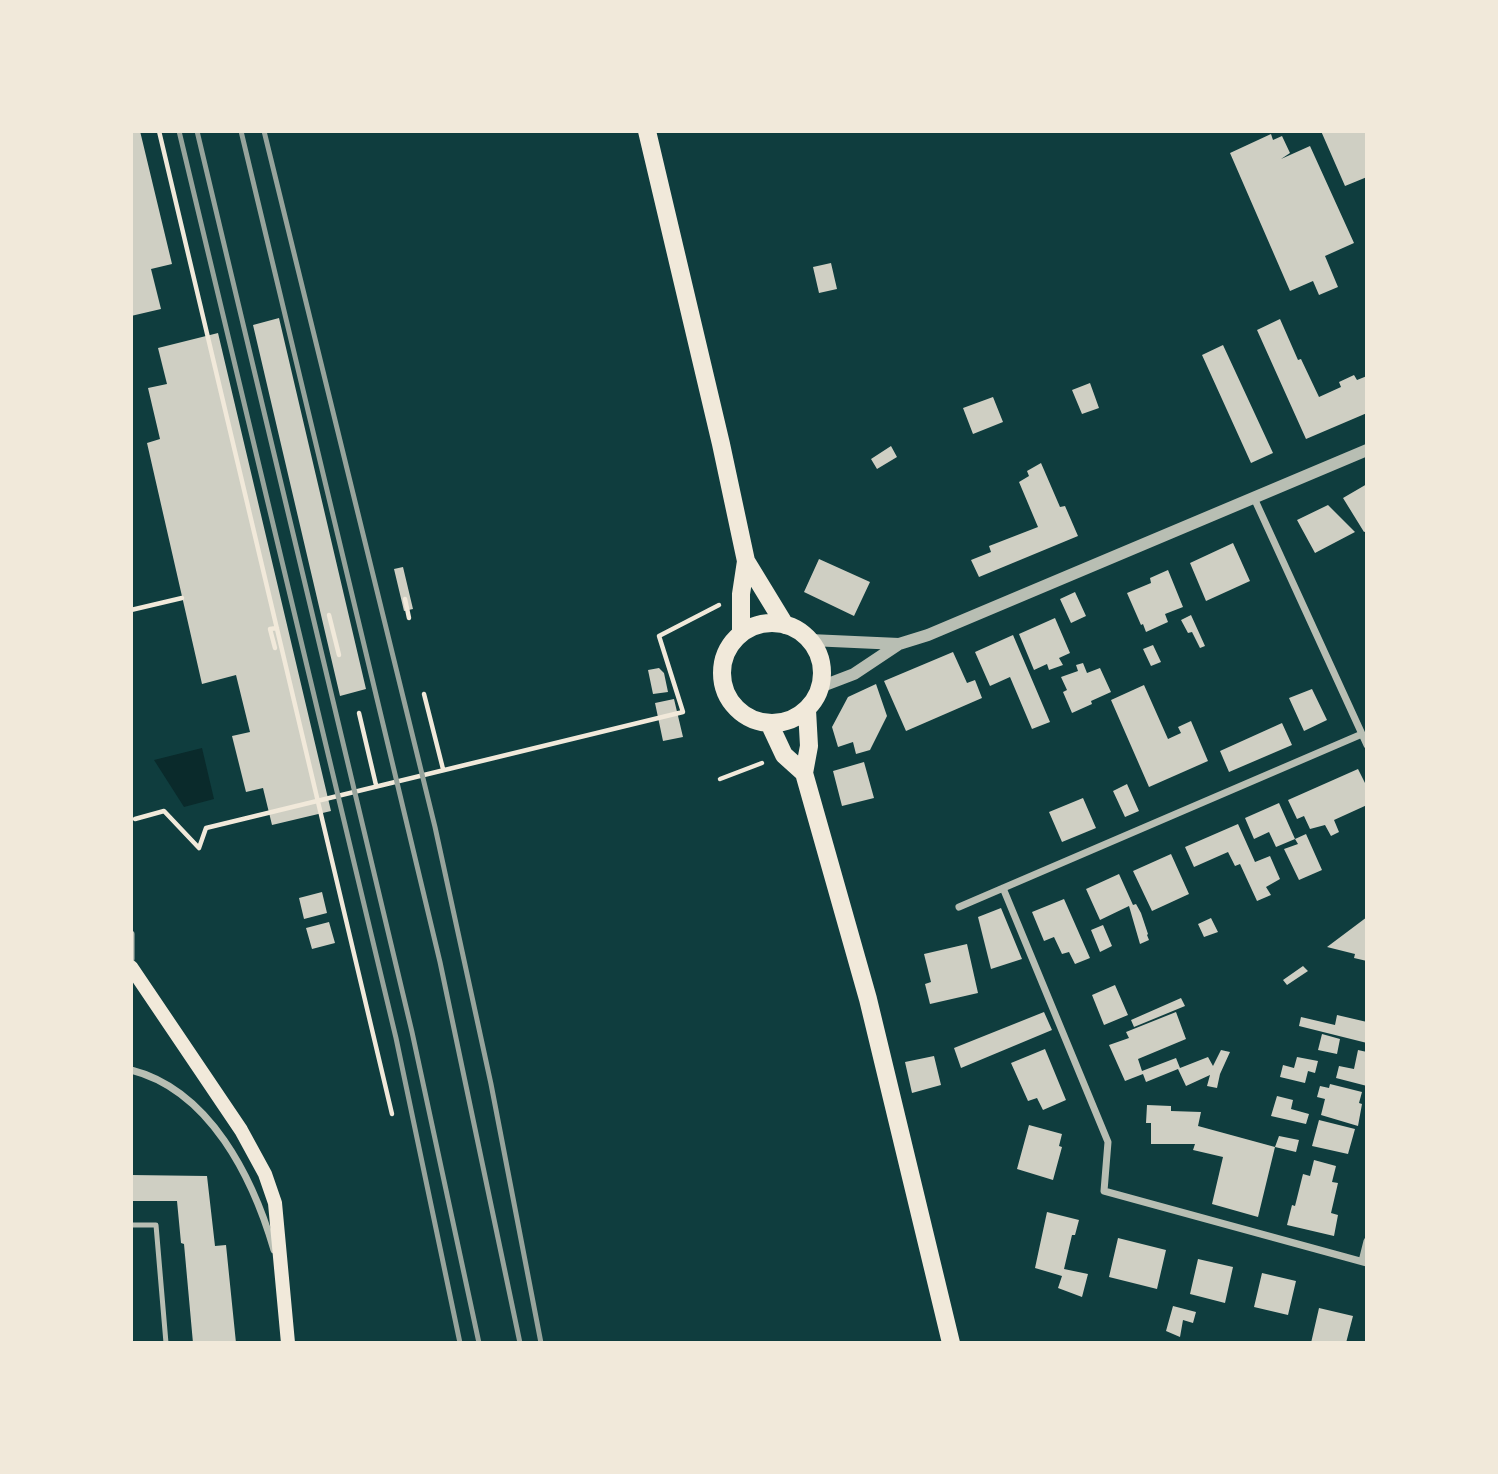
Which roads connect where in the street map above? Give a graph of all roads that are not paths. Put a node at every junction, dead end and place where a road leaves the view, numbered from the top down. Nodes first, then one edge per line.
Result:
1 (647, 131) edge
2 (1367, 450) edge
3 (1254, 498) junction
4 (746, 561) junction
5 (785, 625) junction
6 (741, 634) junction
7 (810, 640) junction
8 (899, 645) junction
9 (820, 687) junction
10 (807, 710) junction
11 (769, 723) junction
12 (1362, 734) junction
13 (1367, 745) edge
14 (804, 773) junction
15 (1003, 888) junction
16 (959, 907) dead end
17 (131, 934) edge
18 (131, 960) edge
19 (131, 967) edge
20 (136, 984) edge
21 (131, 1070) edge
22 (131, 1225) edge
23 (1367, 1241) edge
24 (1364, 1262) edge
25 (282, 1276) junction
26 (166, 1343) edge
27 (288, 1343) edge
28 (951, 1343) edge

1 - 4 main road
2 - 3 street
3 - 8 street
3 - 12 street
4 - 5 main road
4 - 6 main road
5 - 6 main road
5 - 7 main road
6 - 11 main road
7 - 8 street
7 - 9 main road
8 - 9 street
9 - 10 main road
10 - 11 main road
10 - 14 main road
11 - 14 main road
12 - 13 street
12 - 15 street
14 - 28 main road
15 - 16 street
15 - 24 street
17 - 18 street
19 - 20 main road
20 - 25 main road
21 - 25 street
22 - 26 lane
23 - 24 street
25 - 27 main road

